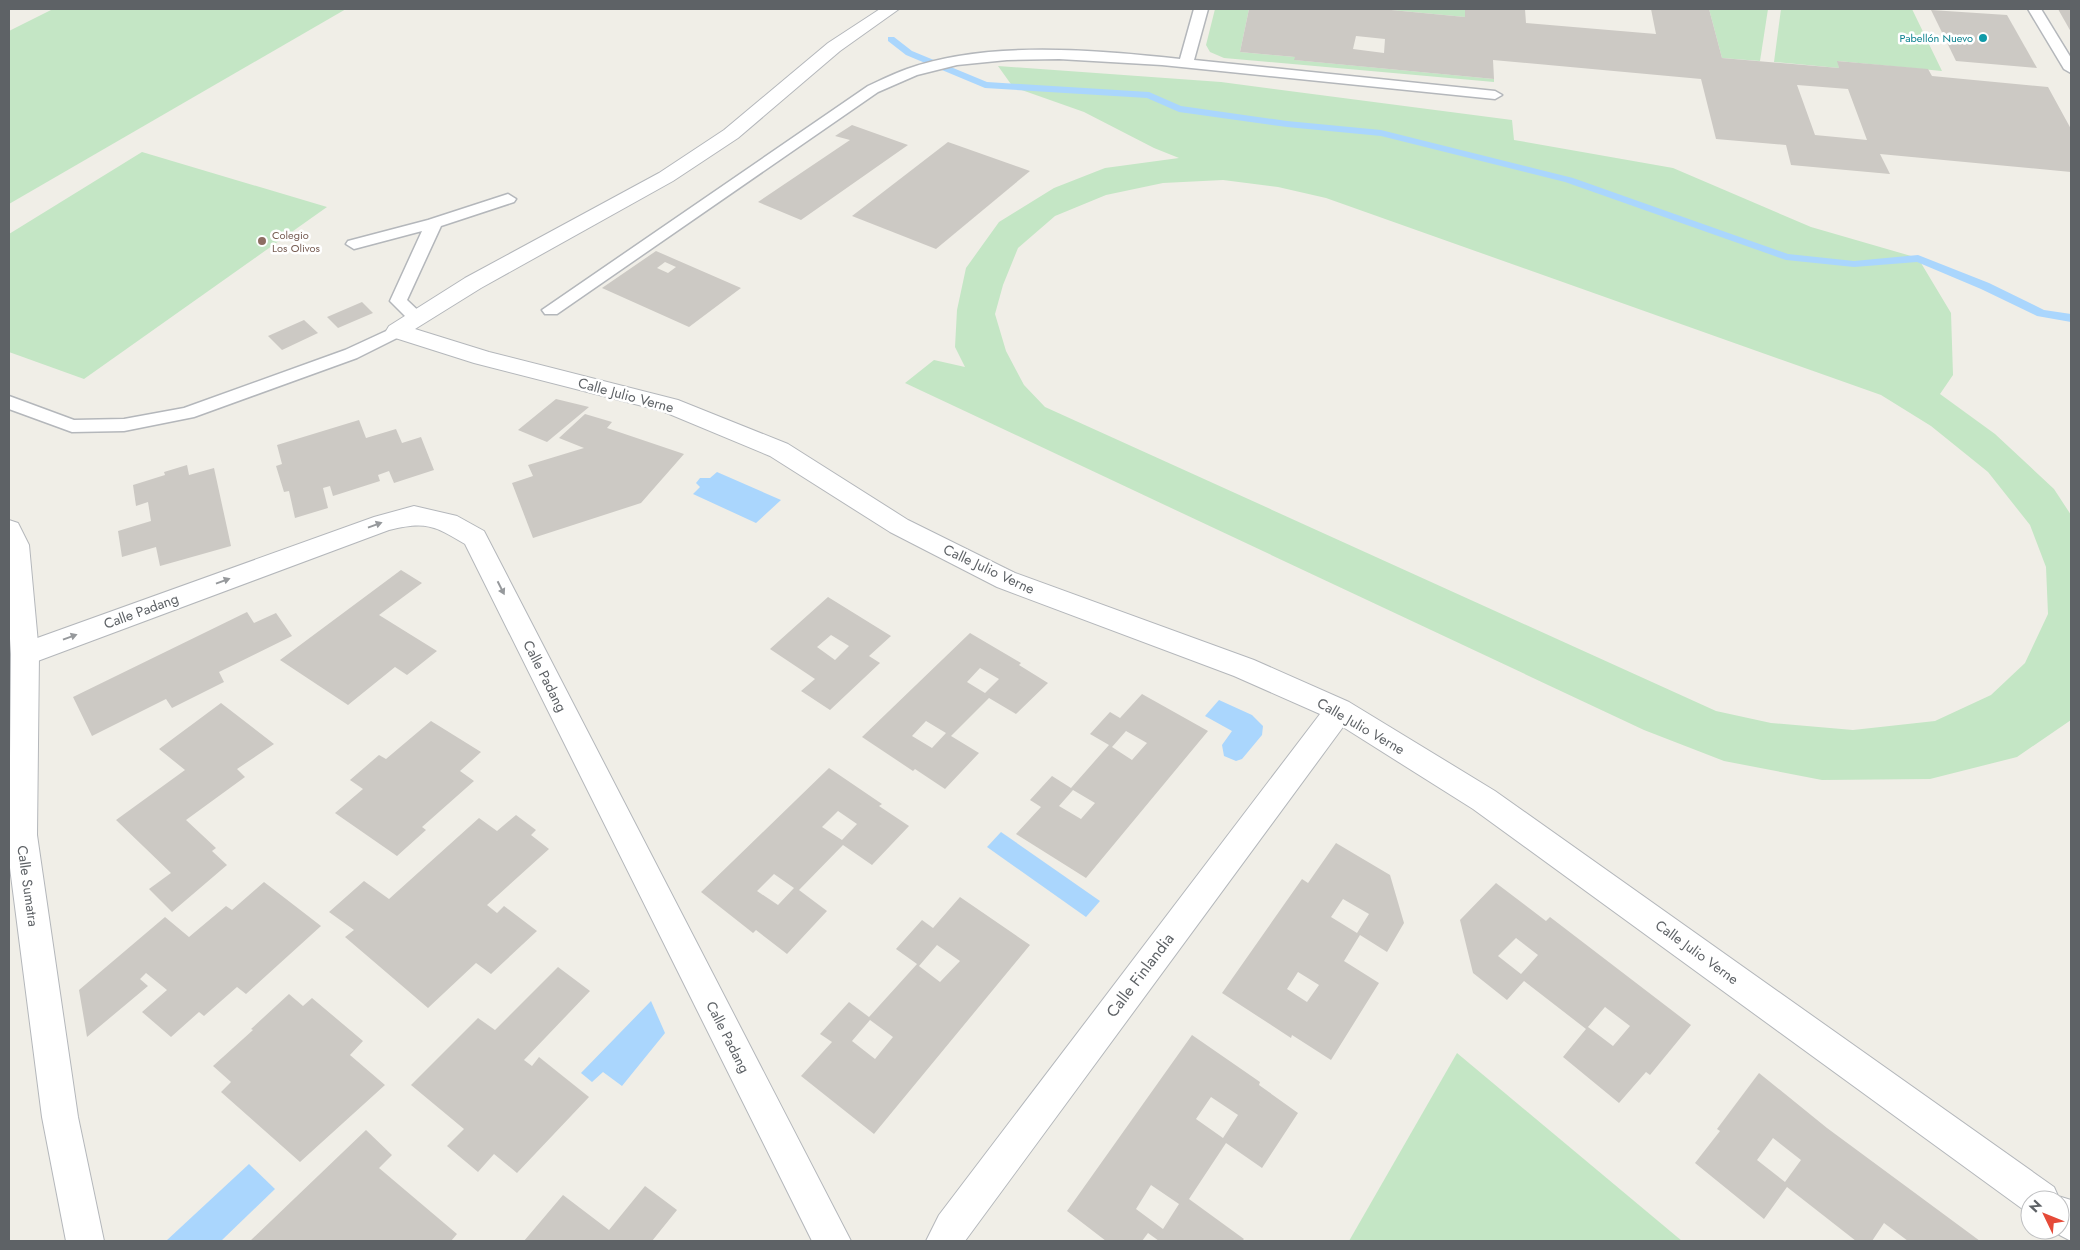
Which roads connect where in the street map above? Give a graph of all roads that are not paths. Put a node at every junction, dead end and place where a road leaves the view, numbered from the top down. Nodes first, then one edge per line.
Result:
1 (891, 9) edge
2 (1201, 9) edge
3 (2034, 9) edge
4 (1186, 64) junction
5 (2071, 69) edge
6 (1495, 95) dead end
7 (508, 199) dead end
8 (434, 222) junction
9 (354, 244) dead end
10 (551, 310) dead end
11 (407, 324) junction
12 (9, 402) edge
13 (9, 529) edge
14 (24, 654) junction
15 (1339, 710) junction
16 (2027, 1190) edge
17 (85, 1241) edge
18 (832, 1241) edge
19 (945, 1241) edge

1 - 11 street
2 - 4 lane
3 - 5 lane
4 - 6 lane
4 - 10 lane
7 - 8 lane
8 - 9 lane
8 - 11 lane
11 - 12 lane
11 - 15 street, Calle Julio Verne
13 - 14 street, Calle Sumatra
14 - 17 street, Calle Sumatra
14 -> 18 street, Calle Padang
15 - 16 street, Calle Julio Verne
15 - 19 street, Calle Finlandia

